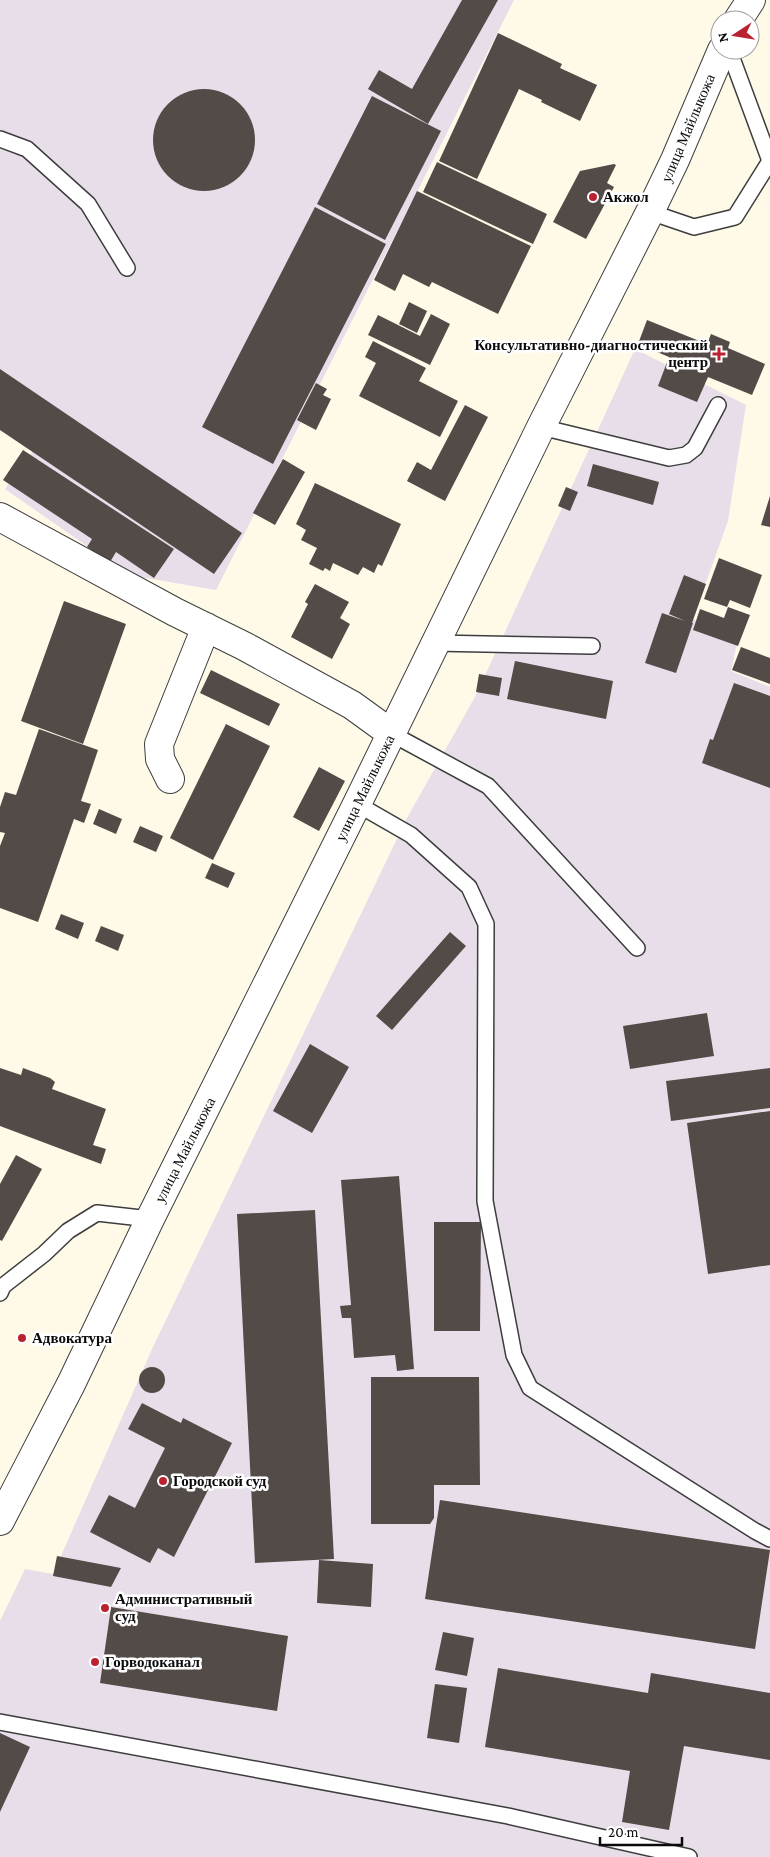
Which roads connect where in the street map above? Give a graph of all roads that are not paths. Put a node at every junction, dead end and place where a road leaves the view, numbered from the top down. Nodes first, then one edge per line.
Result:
1 (718, 60) edge
2 (733, 60) edge
3 (0, 139) edge
4 (650, 212) junction
5 (127, 268) dead end
6 (718, 405) dead end
7 (541, 427) junction
8 (0, 517) edge
9 (206, 628) junction
10 (434, 643) junction
11 (592, 646) dead end
12 (392, 734) junction
13 (170, 778) dead end
14 (357, 804) junction
15 (637, 948) dead end
16 (150, 1219) junction
17 (0, 1293) edge
18 (0, 1522) edge
19 (770, 1539) edge
20 (0, 1722) edge
21 (689, 1857) edge

1 - 4 street, улица Майлыкожа
2 - 4 lane
3 - 5 lane
4 - 7 street, улица Майлыкожа
6 - 7 lane
7 - 10 street, улица Майлыкожа
8 - 9 street
9 - 12 street
9 - 13 street
10 - 11 lane
10 - 12 street, улица Майлыкожа
12 - 14 street, улица Майлыкожа
12 - 15 lane
14 - 16 street, улица Майлыкожа
14 - 19 lane
16 - 17 lane
16 - 18 street, улица Майлыкожа
20 - 21 lane

